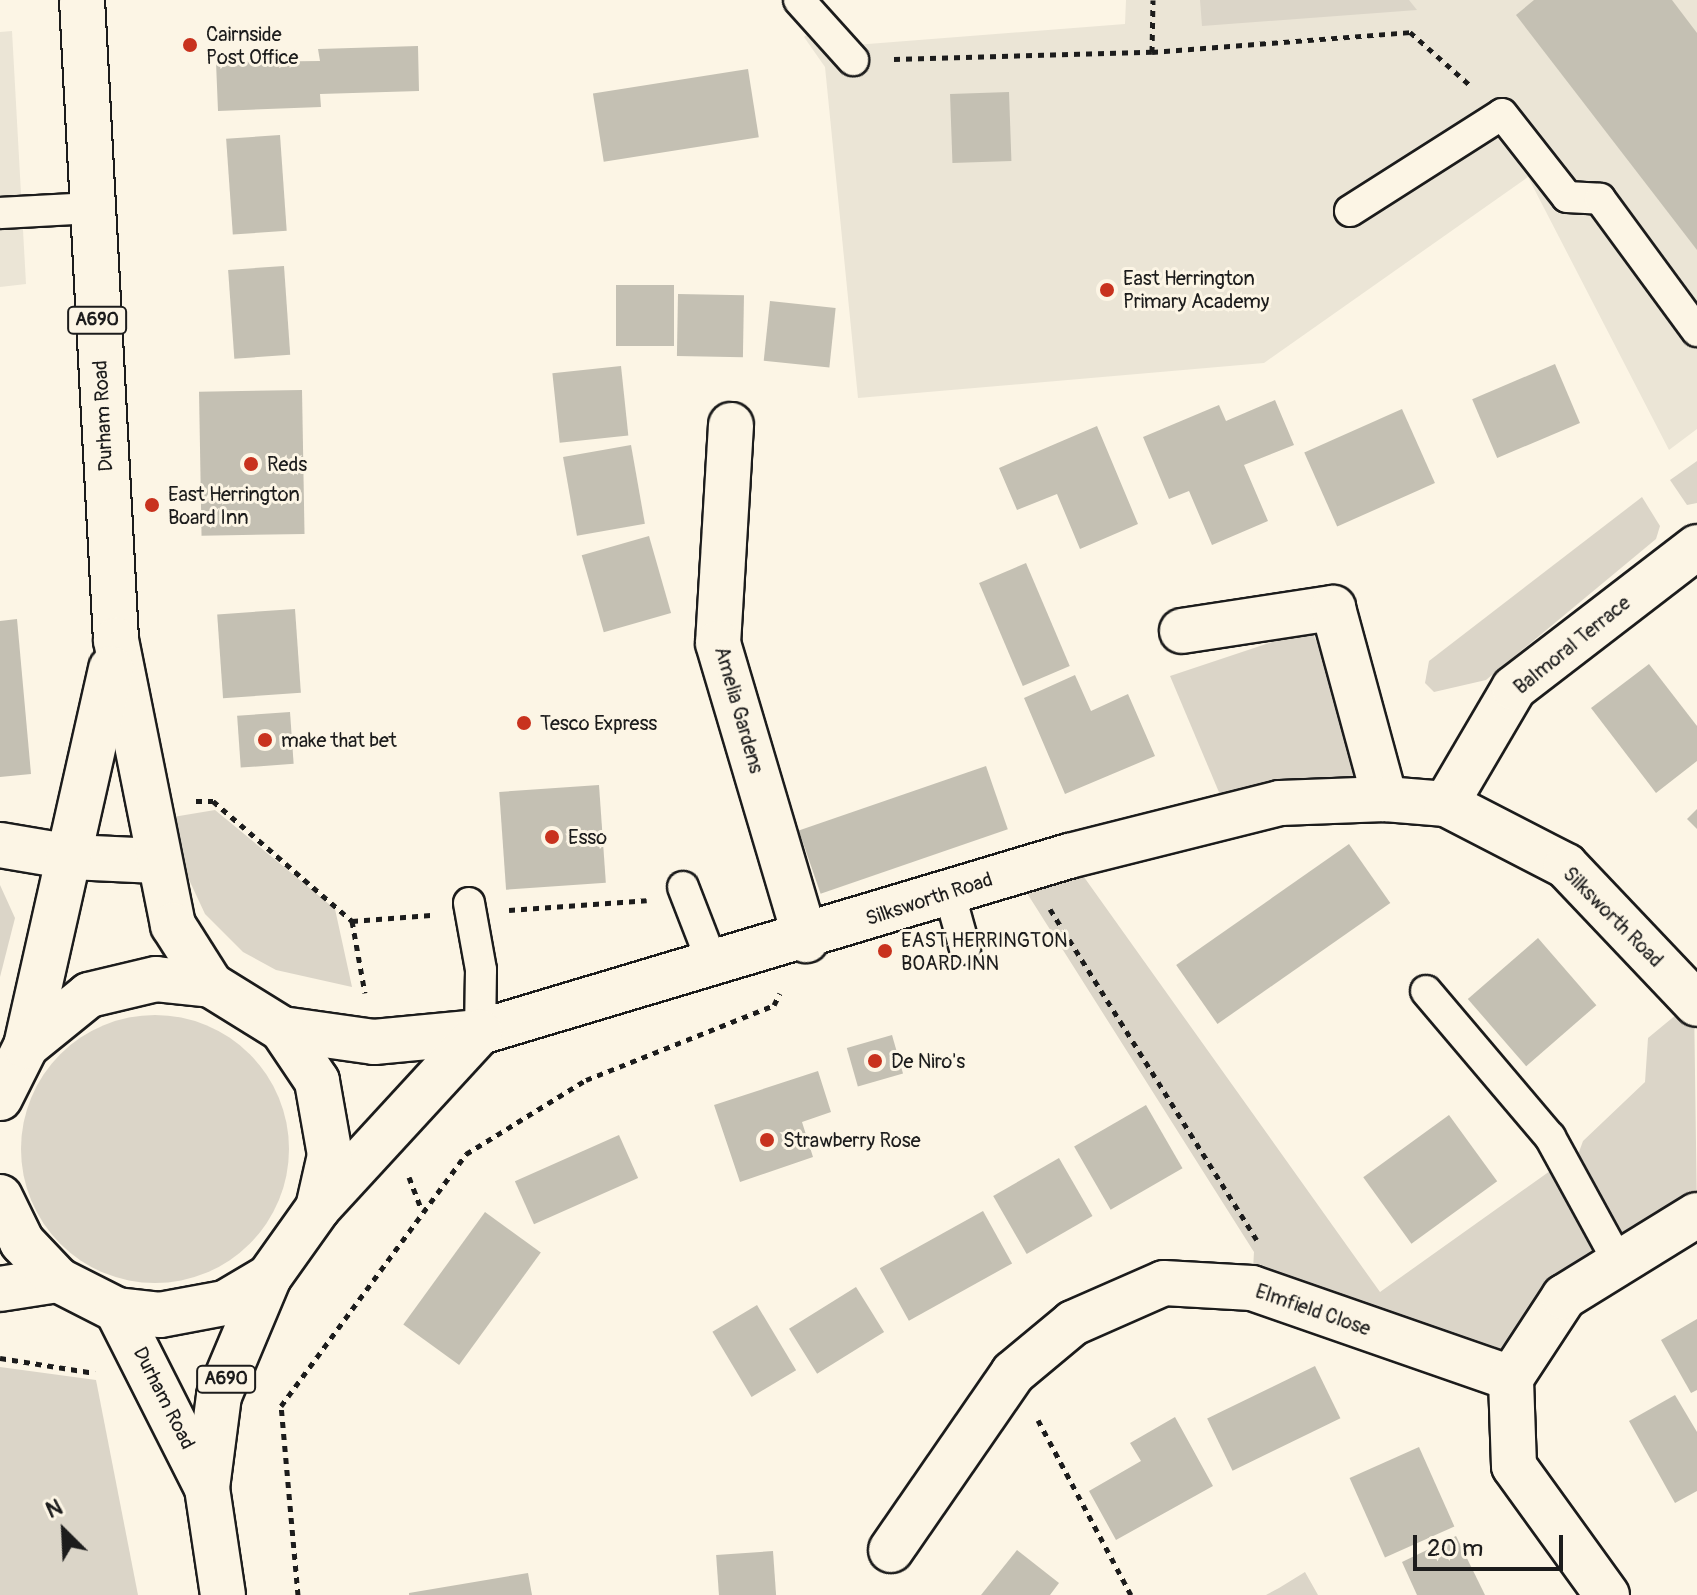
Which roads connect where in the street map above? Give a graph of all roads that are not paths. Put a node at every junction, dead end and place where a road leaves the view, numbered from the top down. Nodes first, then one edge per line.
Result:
1 (82, 0) edge
2 (799, 0) edge
3 (853, 60) road end
4 (91, 208) junction
5 (1350, 211) dead end
6 (0, 213) edge
7 (1697, 331) edge
8 (731, 425) dead end
9 (1697, 547) edge
10 (1181, 631) dead end
11 (116, 640) junction
12 (1385, 799) junction
13 (1446, 804) junction
14 (0, 845) edge
15 (71, 857) junction
16 (157, 861) junction
17 (685, 892) road end
18 (949, 892) junction
19 (469, 907) road end
20 (806, 940) junction
21 (965, 949) dead end
22 (714, 967) junction
23 (211, 985) junction
24 (1426, 991) dead end
25 (1697, 1004) edge
26 (282, 1029) junction
27 (480, 1032) junction
28 (26, 1046) junction
29 (0, 1098) edge
30 (0, 1197) edge
31 (318, 1208) junction
32 (1697, 1215) edge
33 (1620, 1265) junction
34 (269, 1277) junction
35 (58, 1280) junction
36 (0, 1289) edge
37 (117, 1310) junction
38 (1511, 1378) junction
39 (207, 1488) junction
40 (891, 1550) dead end
41 (223, 1595) edge
42 (1607, 1595) edge

1 - 4 main road, Durham Road / A690
2 - 3 lane
4 - 6 lane
4 - 11 main road, Durham Road / A690
5 - 7 lane
8 - 20 main road, Amelia Gardens
9 - 13 main road, Balmoral Terrace
10 - 12 main road
11 - 15 main road, Durham Road / A690
11 - 16 main road, Durham Road / A690
12 - 13 main road, Silksworth Road
12 - 18 main road, Silksworth Road
13 - 25 main road, Silksworth Road
14 - 15 main road
15 - 16 main road
15 - 28 main road, Durham Road / A690
16 - 23 main road, Durham Road / A690
17 - 22 lane
18 - 20 main road, Silksworth Road
18 - 21 lane
19 - 27 lane
20 - 22 main road, Silksworth Road
22 - 27 main road, Silksworth Road
23 - 26 main road, Durham Road / A690
23 - 28 main road, Durham Road / A690
24 - 33 lane
26 - 27 main road, Silksworth Road
26 - 31 main road, Durham Road / A690
27 - 31 main road, Silksworth Road
28 - 29 main road, Durham Road / A690
30 - 35 main road, Durham Road / A690
31 - 34 main road, Durham Road / A690
32 - 33 main road
33 - 38 main road
34 - 37 main road, Durham Road / A690
34 - 39 main road, Durham Road / A690
35 - 36 main road
35 - 37 main road, Durham Road / A690
37 - 39 main road, Durham Road / A690
38 - 40 main road, Elmfield Close
38 - 42 main road
39 - 41 main road, Durham Road / A690

